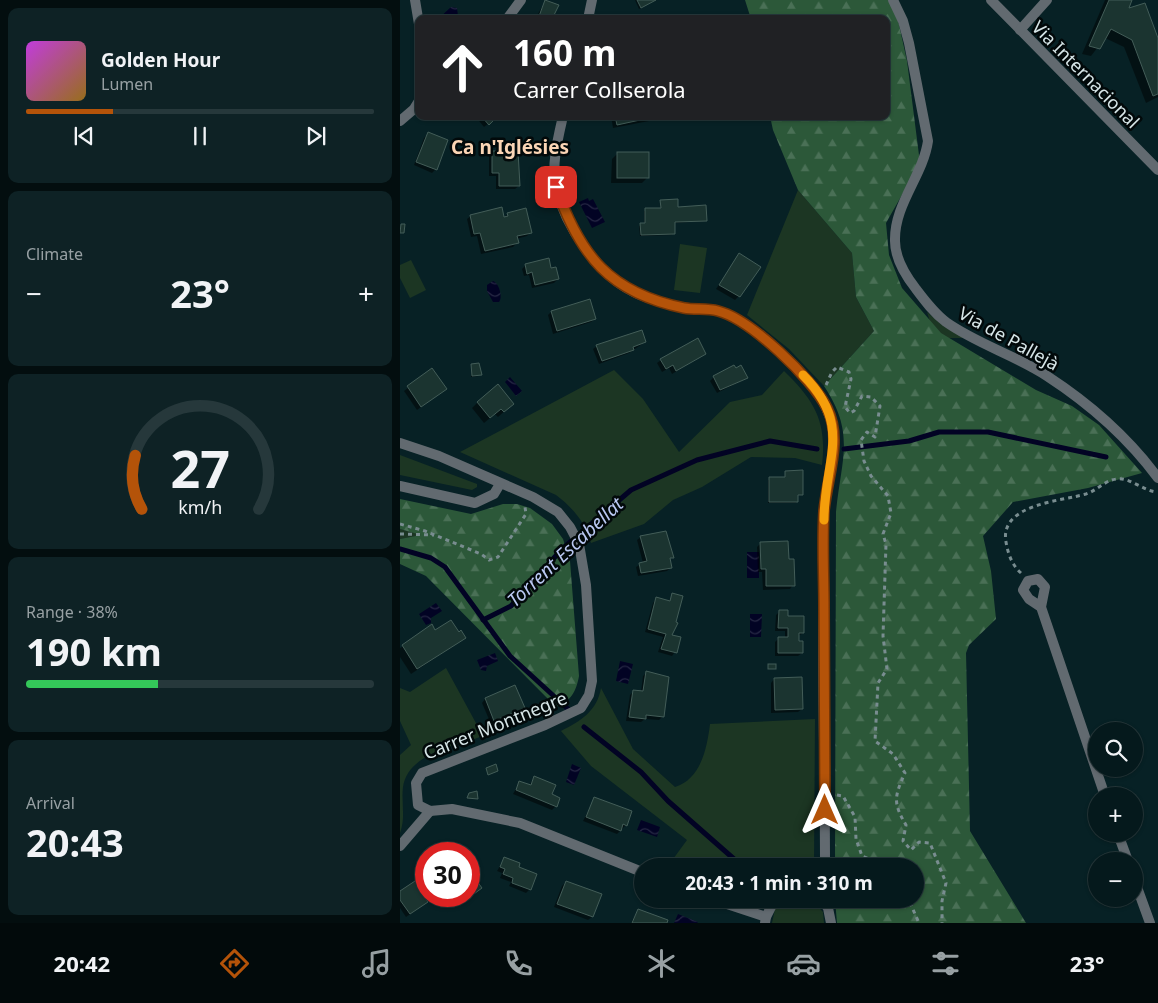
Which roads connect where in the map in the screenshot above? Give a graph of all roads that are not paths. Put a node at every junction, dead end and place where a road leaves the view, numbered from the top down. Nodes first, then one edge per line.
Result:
1 (414, 0) edge
2 (522, 0) edge
3 (592, 0) edge
4 (893, 0) edge
5 (991, 0) edge
6 (1047, 0) edge
7 (417, 15) edge
8 (510, 15) edge
9 (589, 15) edge
10 (1020, 30) junction
11 (415, 105) edge
12 (562, 120) edge
13 (400, 121) edge
14 (1158, 170) edge
15 (400, 443) edge
16 (1158, 478) edge
17 (500, 484) junction
18 (400, 486) edge
19 (1041, 607) junction
20 (1102, 787) edge
21 (430, 810) junction
22 (400, 846) edge
23 (825, 858) edge
24 (634, 869) edge
25 (1143, 904) edge
26 (735, 908) edge
27 (771, 908) edge
28 (828, 908) edge
29 (766, 920) edge
30 (831, 923) edge
31 (1150, 923) edge

1 - 7 street
2 - 8 street
3 - 9 street
4 - 16 street, Via de Pallejà
5 - 10 street, Via Internacional
6 - 10 street
10 - 14 street, Via Internacional
11 - 13 street
12 - 23 street
15 - 17 street, Carrer Montnegre
17 - 18 street
17 - 21 street, Carrer Montnegre
19 - 19 street
19 - 20 street
21 - 22 street
21 - 24 street
25 - 31 street
26 - 29 street
27 - 29 street
28 - 30 street

